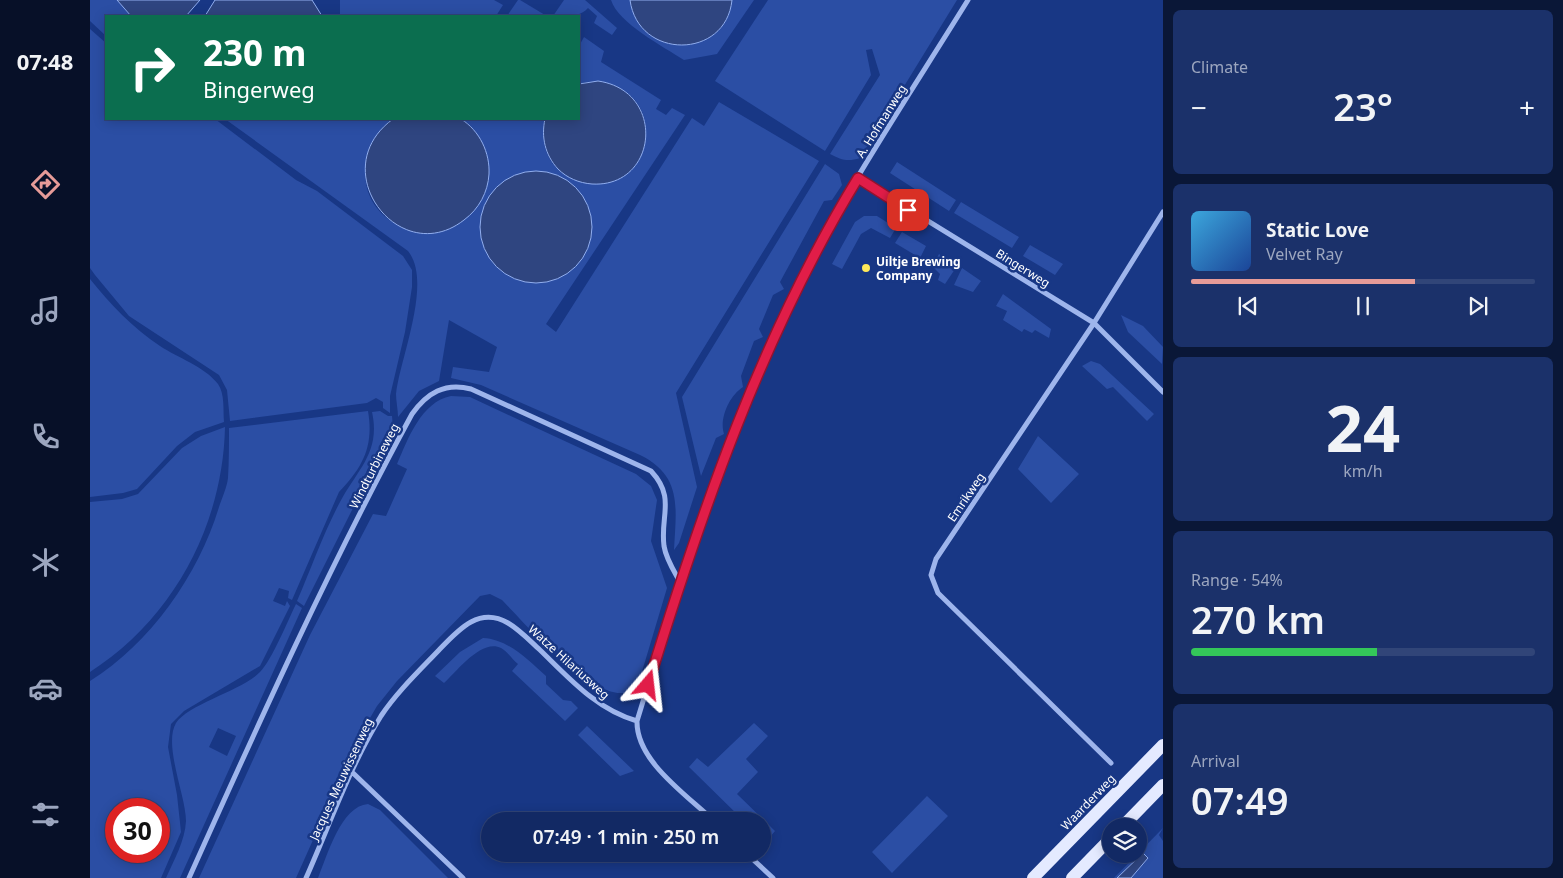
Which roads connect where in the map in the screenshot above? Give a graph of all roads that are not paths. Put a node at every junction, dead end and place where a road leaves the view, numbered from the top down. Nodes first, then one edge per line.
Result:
1 (968, 0) edge
2 (858, 178) junction
3 (1163, 212) edge
4 (1094, 324) junction
5 (1163, 392) edge
6 (680, 582) junction
7 (488, 616) joint
8 (637, 721) junction
9 (1163, 745) edge
10 (1111, 762) dead end
11 (353, 773) junction
12 (1163, 785) edge
13 (705, 812) edge
14 (1131, 818) edge
15 (1102, 847) edge
16 (756, 862) edge
17 (189, 878) edge
18 (306, 878) edge
19 (463, 878) edge
20 (773, 878) edge
21 (1033, 878) edge
22 (1072, 878) edge

1 - 2 street, A. Hofmanweg
2 - 4 street, Bingerweg
2 - 6 street, A. Hofmanweg
3 - 4 street, Emrikweg
4 - 5 street, Bingerweg
4 - 10 street, Emrikweg
6 - 8 street, A. Hofmanweg
6 - 17 street, Windturbineweg
7 - 8 street, Watze Hilariusweg
7 - 11 street, Jacques Meuwissenweg
8 - 13 street, A. Hofmanweg
9 - 21 main road, Waarderweg
11 - 18 street, Jacques Meuwissenweg
11 - 19 street
12 - 14 main road
15 - 22 main road
16 - 20 street

